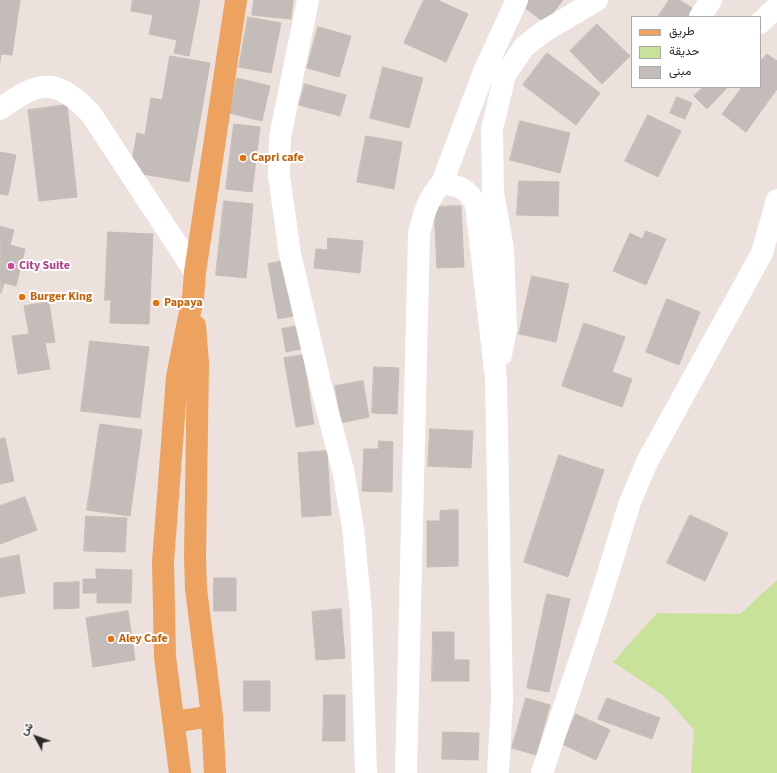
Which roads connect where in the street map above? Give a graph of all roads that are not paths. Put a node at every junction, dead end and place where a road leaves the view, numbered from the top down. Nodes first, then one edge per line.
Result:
1 (236, 0) edge
2 (308, 0) edge
3 (517, 0) edge
4 (598, 0) edge
5 (711, 0) edge
6 (777, 7) edge
7 (701, 16) edge
8 (761, 22) edge
9 (0, 109) edge
10 (442, 184) junction
11 (777, 200) edge
12 (770, 246) edge
13 (195, 272) junction
14 (193, 297) junction
15 (496, 379) junction
16 (212, 716) junction
17 (174, 722) junction
18 (180, 773) edge
19 (215, 773) edge
20 (366, 773) edge
21 (406, 773) edge
22 (498, 773) edge
23 (542, 773) edge

1 - 13 main road
2 - 20 street
3 - 10 street
4 - 15 street
5 - 7 street
6 - 8 street
9 - 13 street
10 - 15 street
10 - 21 street
11 - 12 street
12 - 23 street
13 - 14 main road
14 - 16 main road
14 - 17 main road
15 - 22 street
16 - 17 main road
16 - 19 main road
17 - 18 main road

